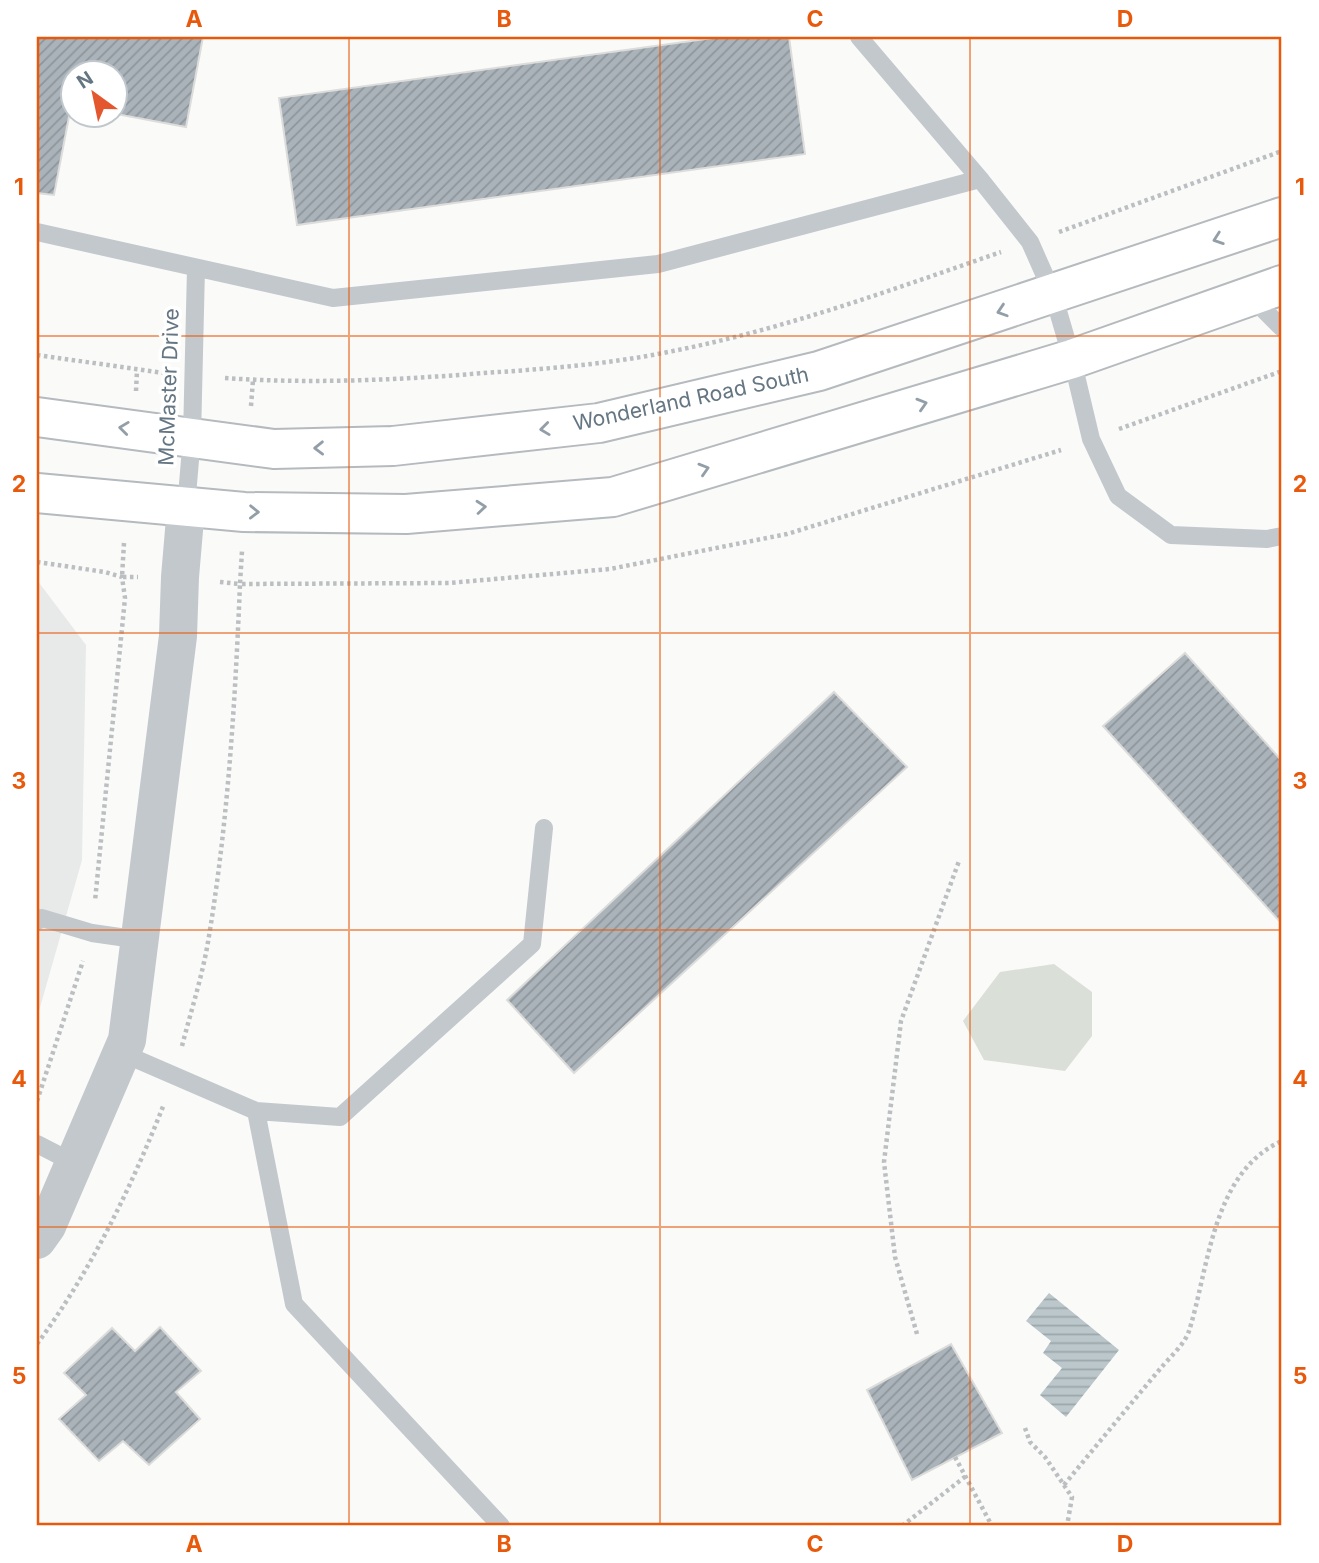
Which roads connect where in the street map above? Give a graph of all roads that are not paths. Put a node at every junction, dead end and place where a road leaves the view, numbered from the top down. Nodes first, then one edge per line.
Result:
1 (859, 37) edge
2 (980, 179) junction
3 (1282, 217) edge
4 (37, 232) edge
5 (196, 268) junction
6 (1266, 290) edge
7 (1053, 294) junction
8 (1282, 328) edge
9 (1072, 359) junction
10 (37, 417) edge
11 (192, 437) junction
12 (37, 493) edge
13 (186, 507) junction
14 (1282, 536) edge
15 (544, 828) dead end
16 (37, 921) edge
17 (141, 940) junction
18 (122, 1053) junction
19 (256, 1111) junction
20 (37, 1144) edge
21 (74, 1163) junction
22 (37, 1240) edge
23 (500, 1526) edge

1 - 2 lane
2 - 5 lane
2 - 7 lane
3 -> 7 main road, Wonderland Road South
4 - 5 lane
5 - 11 lane, McMaster Drive
6 - 8 lane
6 - 9 main road
7 - 9 lane
7 -> 11 main road, Wonderland Road South
13 -> 9 main road
9 - 14 lane
11 -> 10 main road, Wonderland Road South
11 - 13 lane, McMaster Drive
12 - 13 main road
13 - 17 street
15 - 19 lane
16 - 17 lane
17 - 18 street
18 - 19 lane
18 - 21 street
19 - 23 lane
20 - 21 lane
21 - 22 street

